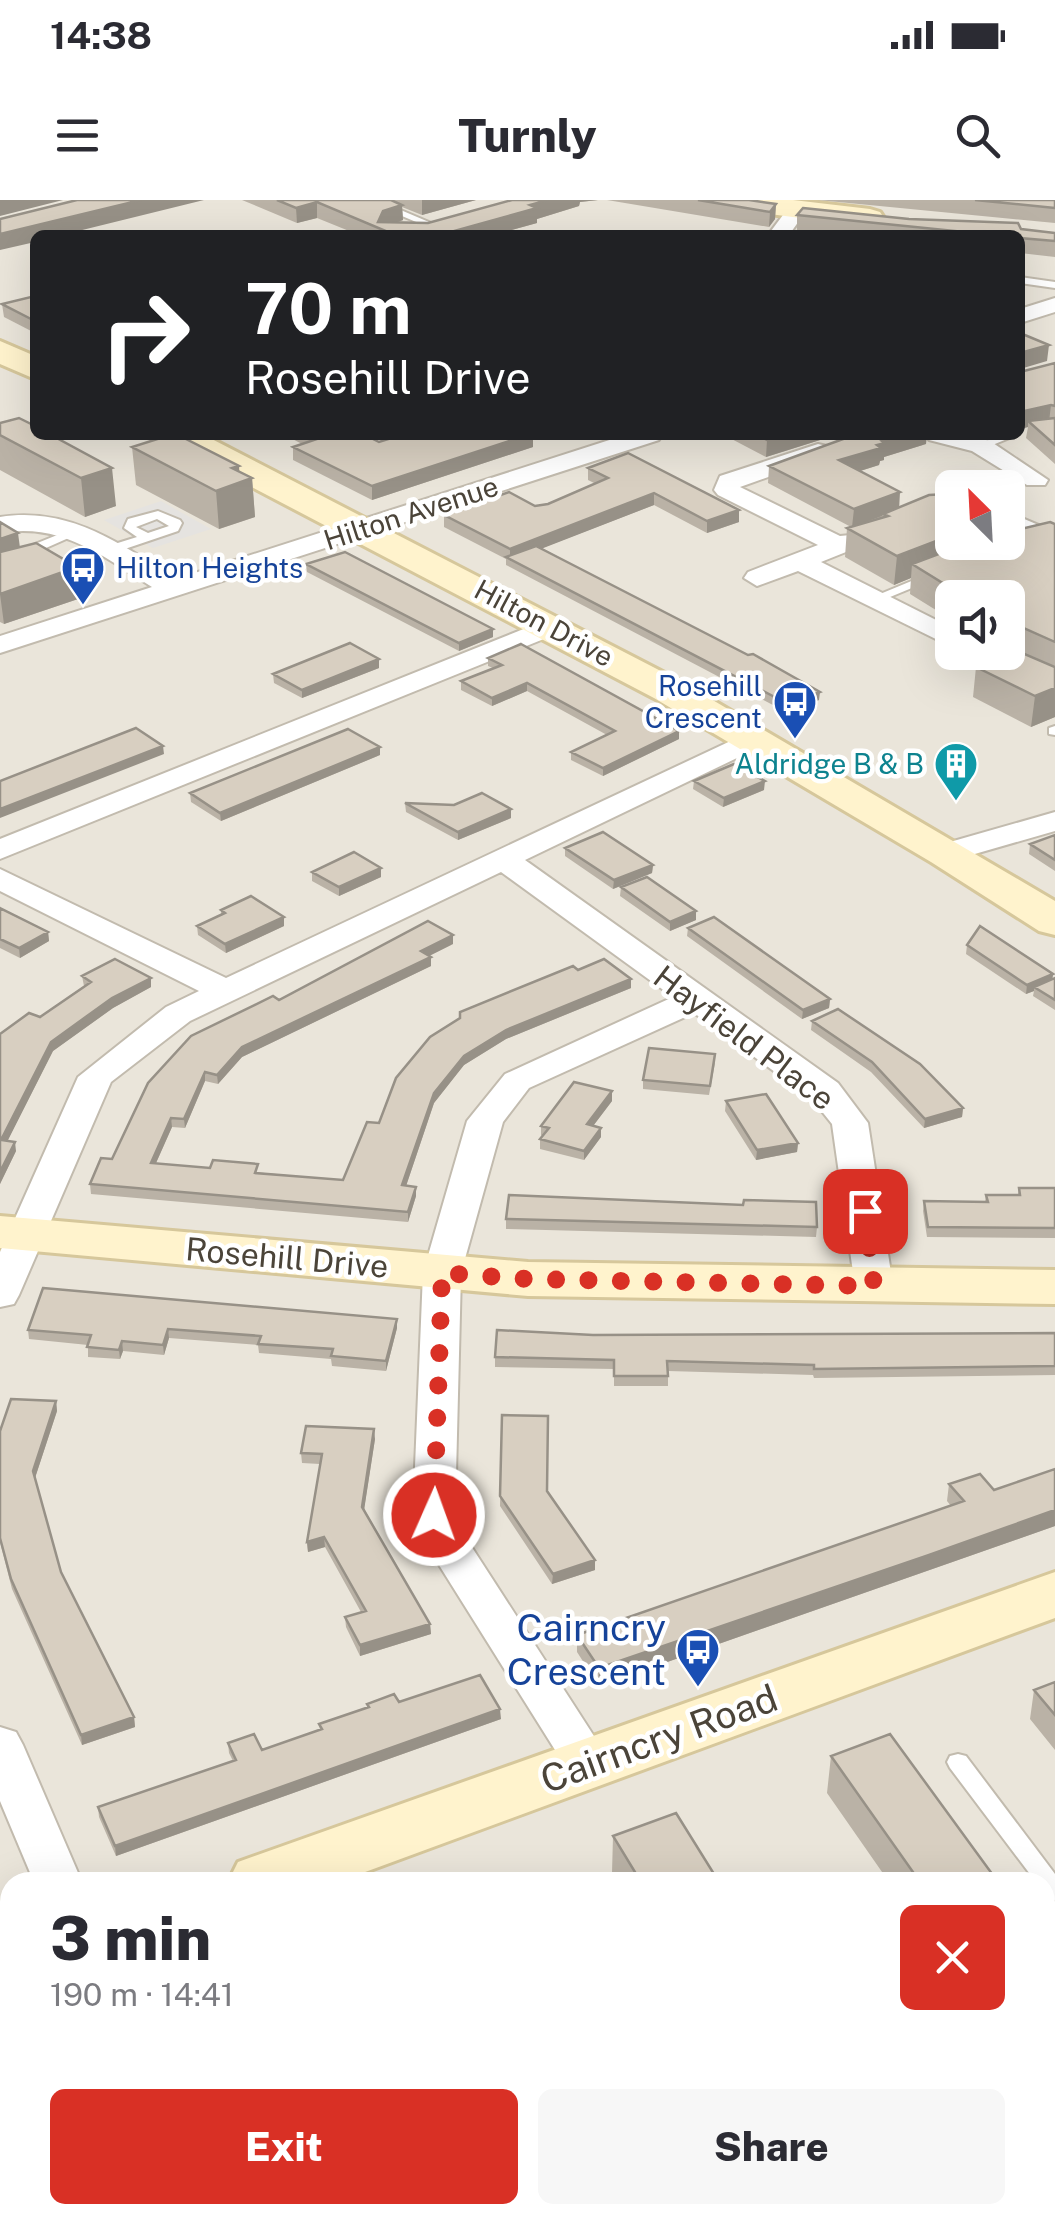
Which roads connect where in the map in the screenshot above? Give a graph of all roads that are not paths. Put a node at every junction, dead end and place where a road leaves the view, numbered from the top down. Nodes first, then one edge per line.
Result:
1 (369, 200) edge
2 (722, 200) edge
3 (467, 215) edge
4 (907, 222) edge
5 (787, 223) edge
6 (430, 225) junction
7 (413, 230) edge
8 (1025, 281) edge
9 (1055, 285) edge
10 (1055, 305) edge
11 (1026, 325) edge
12 (188, 440) edge
13 (636, 440) edge
14 (797, 440) edge
15 (958, 440) edge
16 (997, 440) edge
17 (847, 442) edge
18 (981, 446) junction
19 (818, 451) junction
20 (1045, 479) edge
21 (0, 526) edge
22 (1025, 528) edge
23 (359, 529) junction
24 (76, 532) junction
25 (870, 533) edge
26 (147, 537) dead end
27 (1055, 542) edge
28 (839, 545) junction
29 (109, 550) junction
30 (799, 561) junction
31 (31, 568) edge
32 (937, 576) edge
33 (756, 578) dead end
34 (174, 590) junction
35 (874, 599) junction
36 (551, 626) junction
37 (935, 630) edge
38 (0, 646) edge
39 (754, 739) junction
40 (1055, 821) edge
41 (0, 850) edge
42 (947, 853) junction
43 (503, 859) junction
44 (0, 880) edge
45 (1055, 922) edge
46 (227, 992) junction
47 (696, 999) junction
48 (14, 1233) edge
49 (442, 1273) junction
50 (874, 1286) junction
51 (1055, 1288) edge
52 (0, 1295) edge
53 (1055, 1594) edge
54 (0, 1745) edge
55 (958, 1762) dead end
56 (589, 1764) junction
57 (54, 1872) edge
58 (309, 1872) edge
59 (1041, 1872) edge

1 - 6 lane
2 - 5 street
3 - 6 street
4 - 5 street
6 - 7 street
8 - 9 lane
10 - 11 street
12 - 23 street, Hilton Drive
13 - 23 street, Hilton Avenue
14 - 19 street
15 - 18 street
16 - 18 lane
17 - 19 street
18 - 20 street
19 - 28 street
21 - 24 street
22 - 27 street
23 - 34 street, Hilton Avenue
23 - 36 street, Hilton Drive
24 - 29 street
24 - 31 lane
25 - 28 street
26 - 29 lane
28 - 30 street
29 - 34 street
30 - 33 street
30 - 35 street
32 - 35 lane
34 - 38 street, Hilton Avenue
35 - 37 street
36 - 39 street, Hilton Drive
36 - 41 street
39 - 42 street, Hilton Drive
39 - 43 street
40 - 42 street
42 - 45 street, Hilton Drive
43 - 46 street
43 - 47 street, Hayfield Place
44 - 46 street
46 - 48 street
47 - 49 street
47 - 50 street, Hayfield Place
48 - 49 street, Rosehill Drive
48 - 52 street
49 - 50 street, Rosehill Drive
49 - 56 street
50 - 51 street, Rosehill Drive
53 - 56 street, Cairncry Road
54 - 57 street
55 - 59 lane
56 - 58 street, Cairncry Road

